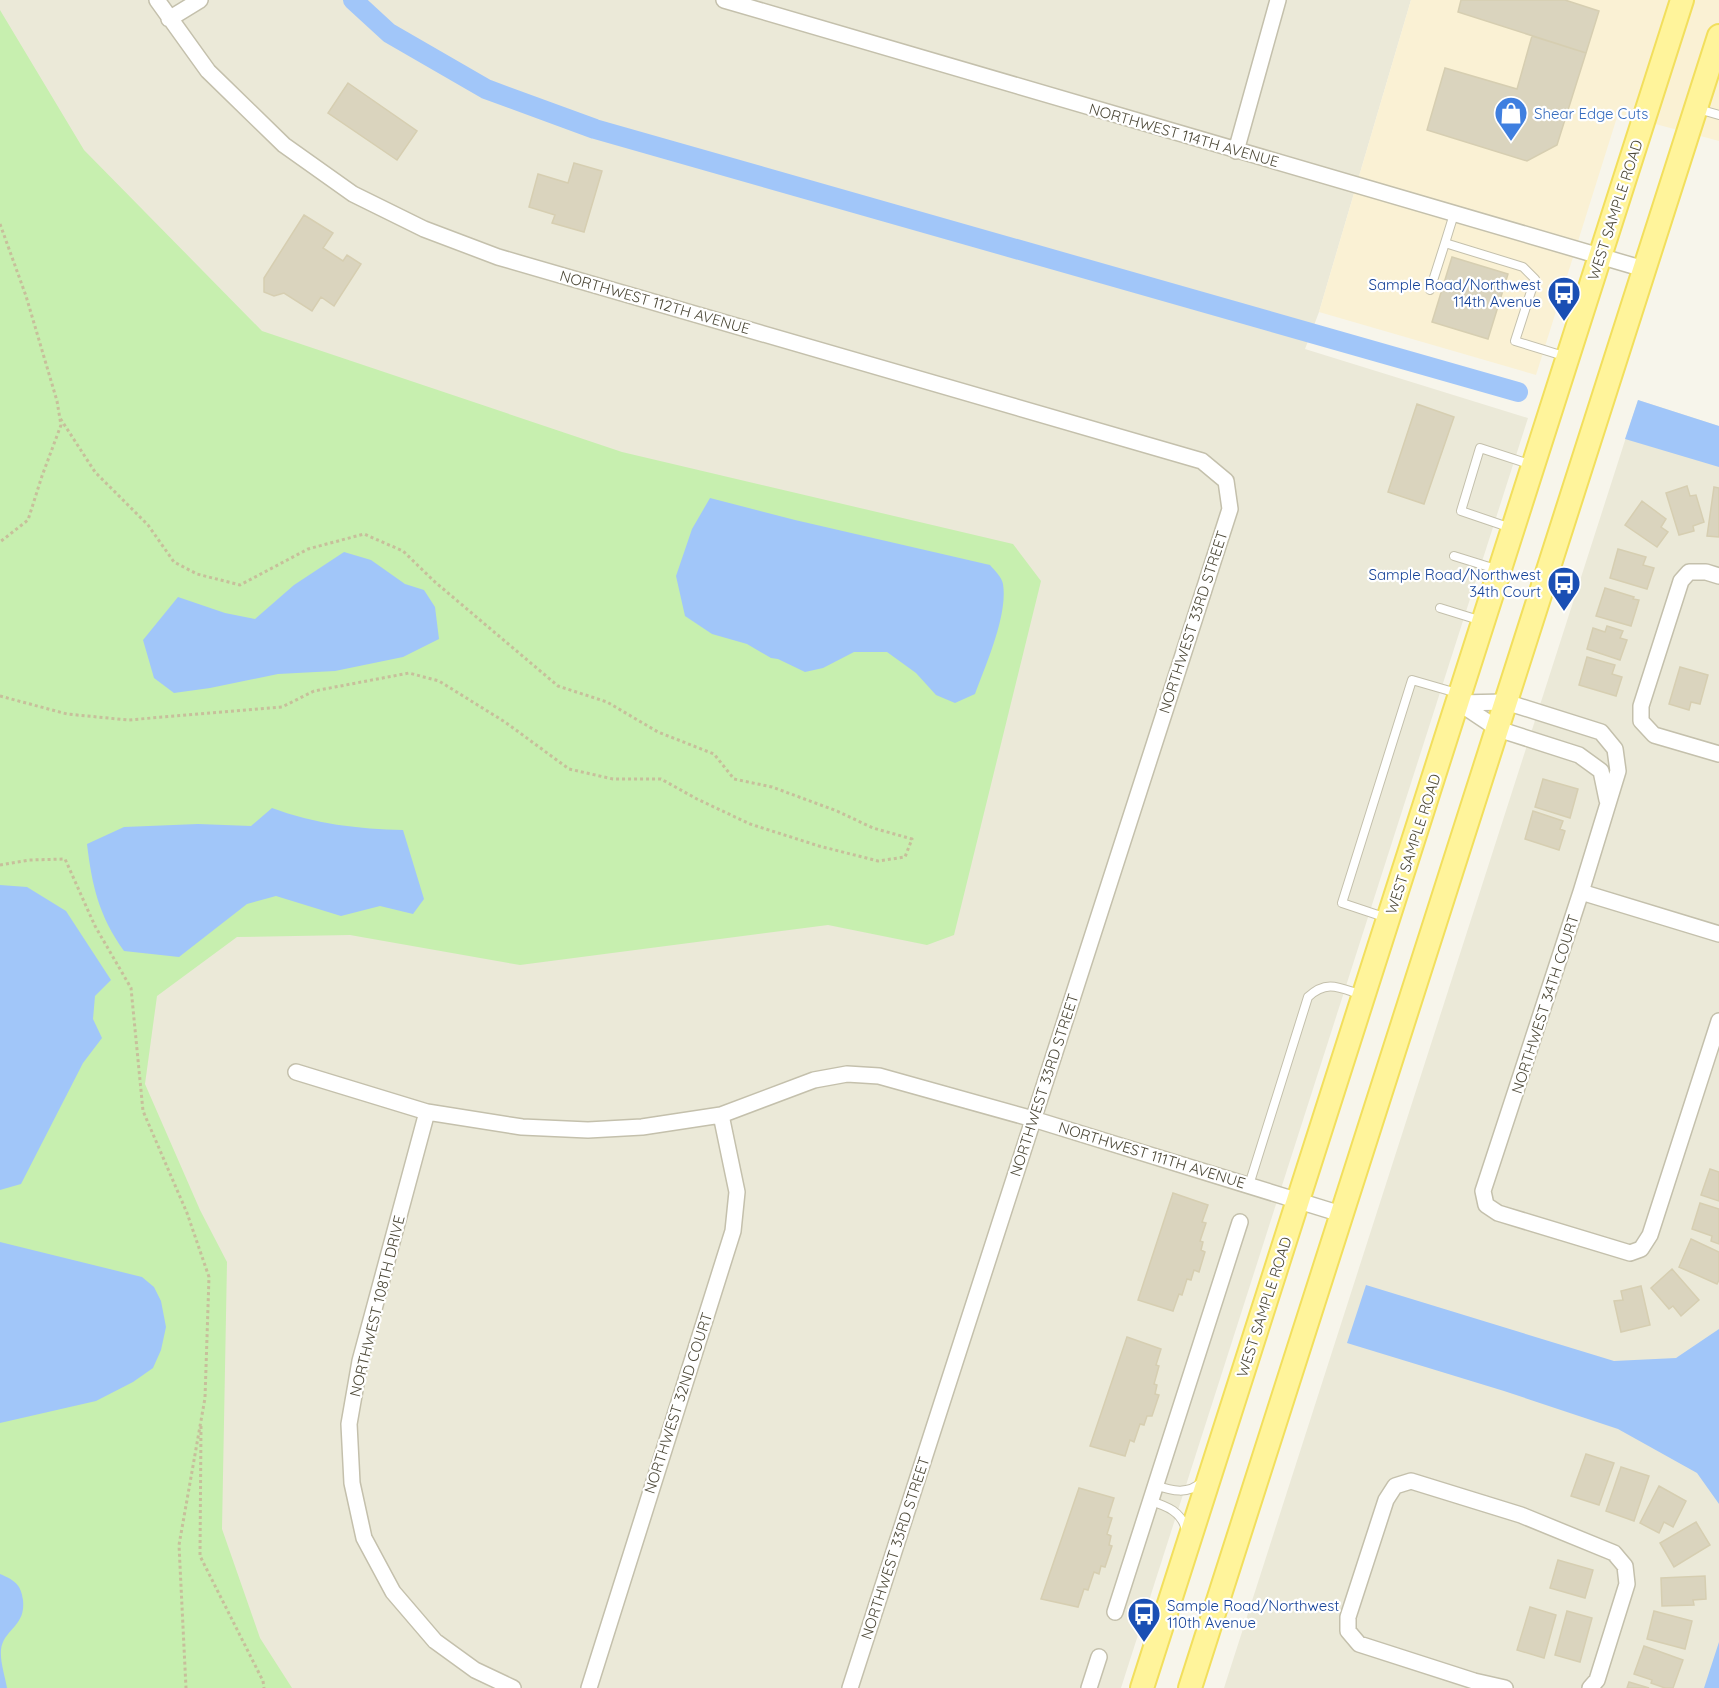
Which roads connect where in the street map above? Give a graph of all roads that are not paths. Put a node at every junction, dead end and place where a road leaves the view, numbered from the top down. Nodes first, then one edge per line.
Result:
1 (157, 0) edge
2 (200, 0) edge
3 (724, 0) edge
4 (1278, 0) edge
5 (1682, 0) edge
6 (169, 19) junction
7 (1719, 36) edge
8 (1696, 108) junction
9 (1719, 115) edge
10 (1236, 151) junction
11 (1454, 214) junction
12 (1445, 243) junction
13 (1601, 256) junction
14 (1644, 269) junction
15 (1430, 290) dead end
16 (1568, 357) junction
17 (1534, 465) junction
18 (1226, 481) joint
19 (1514, 529) junction
20 (1454, 556) dead end
21 (1500, 571) junction
22 (1719, 576) edge
23 (1440, 608) dead end
24 (1484, 622) junction
25 (1460, 698) junction
26 (1506, 702) junction
27 (1498, 729) junction
28 (1719, 754) edge
29 (1608, 803) junction
30 (1581, 892) junction
31 (1389, 918) junction
32 (1719, 934) edge
33 (1363, 996) junction
34 (1719, 1021) edge
35 (296, 1072) dead end
36 (427, 1112) junction
37 (721, 1115) junction
38 (1033, 1119) junction
39 (1249, 1185) junction
40 (1298, 1200) junction
41 (1341, 1214) junction
42 (1240, 1222) dead end
43 (1210, 1475) junction
44 (1155, 1485) junction
45 (1150, 1501) junction
46 (1189, 1542) junction
47 (1115, 1612) dead end
48 (1099, 1657) dead end
49 (1473, 1684) edge
50 (513, 1688) edge
51 (589, 1688) edge
52 (850, 1688) edge
53 (1089, 1688) edge
54 (1142, 1688) edge
55 (1190, 1688) edge
56 (1504, 1688) edge
57 (1590, 1688) edge

1 - 6 street, NORTHWEST 112TH AVENUE
2 - 6 street
3 - 10 street, NORTHWEST 114TH AVENUE
4 - 10 street
5 - 13 main road, WEST SAMPLE ROAD
6 - 18 street, NORTHWEST 112TH AVENUE
7 - 8 main road
8 - 9 lane
8 - 14 main road
10 - 11 street, NORTHWEST 114TH AVENUE
11 - 12 lane
11 - 13 street, NORTHWEST 114TH AVENUE
12 - 15 lane
12 - 16 lane
13 - 14 street, NORTHWEST 114TH AVENUE
13 - 16 main road, WEST SAMPLE ROAD
14 - 26 main road
16 - 17 main road, WEST SAMPLE ROAD
17 - 19 main road, WEST SAMPLE ROAD
17 - 19 lane
18 - 38 street, NORTHWEST 33RD STREET
19 - 21 main road, WEST SAMPLE ROAD
20 - 21 lane
21 - 24 main road, WEST SAMPLE ROAD
22 - 28 street
23 - 24 lane
24 - 25 main road, WEST SAMPLE ROAD
25 - 26 street, NORTHWEST 34TH COURT
25 - 27 street, NORTHWEST 34TH COURT
25 - 31 main road, WEST SAMPLE ROAD
25 - 31 lane
26 - 27 main road
26 - 29 street, NORTHWEST 34TH COURT
27 - 29 street, NORTHWEST 34TH COURT
27 - 41 main road
29 - 30 street, NORTHWEST 34TH COURT
30 - 32 street
30 - 34 street, NORTHWEST 34TH COURT
31 - 33 main road, WEST SAMPLE ROAD
33 - 39 lane
33 - 40 main road, WEST SAMPLE ROAD
35 - 36 street, NORTHWEST 111TH AVENUE
36 - 37 street, NORTHWEST 111TH AVENUE
36 - 50 street, NORTHWEST 108TH DRIVE
37 - 38 street, NORTHWEST 111TH AVENUE
37 - 51 street, NORTHWEST 32ND COURT
38 - 39 street, NORTHWEST 111TH AVENUE
38 - 52 street, NORTHWEST 33RD STREET
39 - 40 street, NORTHWEST 111TH AVENUE
40 - 41 street, NORTHWEST 111TH AVENUE
40 - 43 main road, WEST SAMPLE ROAD
41 - 55 main road
42 - 44 street
43 - 44 lane
43 - 46 main road, WEST SAMPLE ROAD
44 - 45 street
45 - 46 lane
45 - 47 street
46 - 54 main road, WEST SAMPLE ROAD
48 - 53 street
49 - 56 street
49 - 57 street

